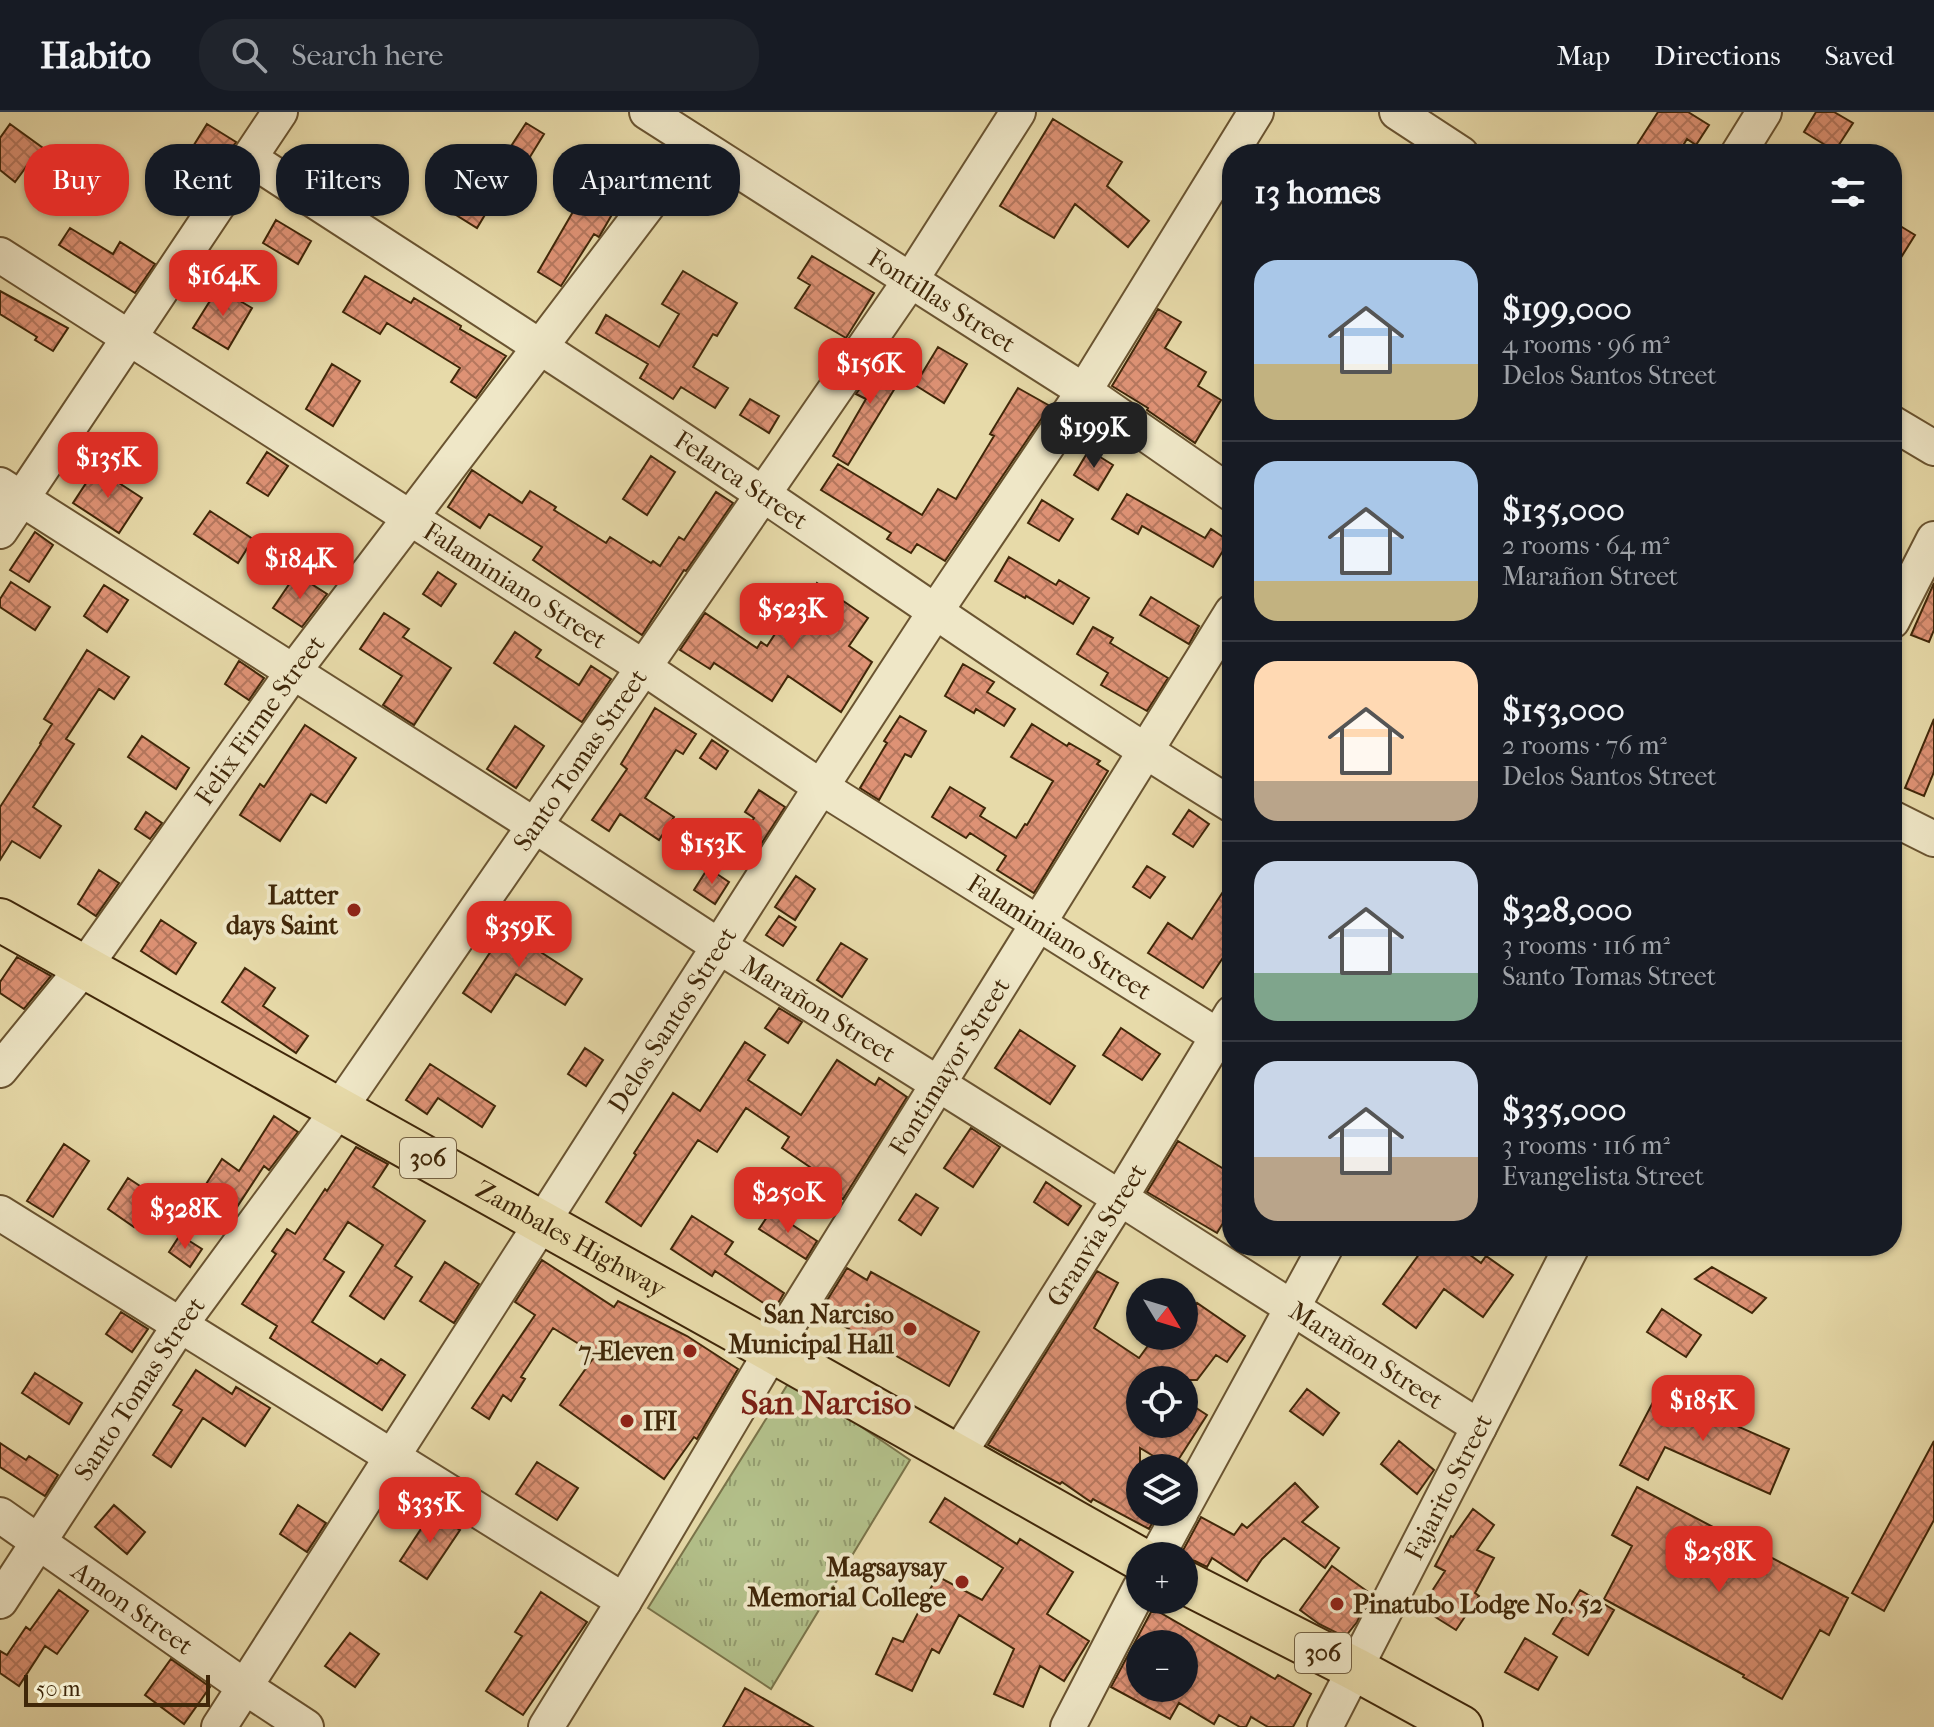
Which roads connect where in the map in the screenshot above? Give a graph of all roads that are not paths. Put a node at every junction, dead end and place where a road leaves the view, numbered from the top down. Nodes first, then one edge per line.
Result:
1 (280, 112) edge
2 (647, 112) edge
3 (1018, 112) edge
4 (1256, 112) edge
5 (1397, 112) edge
6 (1764, 112) edge
7 (695, 143) junction
8 (258, 144) edge
9 (1236, 144) edge
10 (1446, 144) edge
11 (1744, 144) edge
12 (260, 165) edge
13 (1222, 167) edge
14 (210, 216) edge
15 (0, 255) edge
16 (910, 281) junction
17 (129, 338) junction
18 (539, 348) junction
19 (1084, 391) junction
20 (1902, 429) edge
21 (1934, 448) edge
22 (1222, 487) edge
23 (11, 492) edge
24 (763, 494) junction
25 (410, 518) junction
26 (0, 531) edge
27 (1934, 539) edge
28 (1902, 601) edge
29 (935, 612) junction
30 (1222, 628) edge
31 (643, 667) junction
32 (293, 672) junction
33 (1146, 752) junction
34 (821, 787) junction
35 (1222, 799) edge
36 (1902, 823) edge
37 (534, 825) junction
38 (1934, 839) edge
39 (0, 920) edge
40 (1039, 922) junction
41 (720, 947) junction
42 (85, 966) junction
43 (1222, 1028) edge
44 (1222, 1040) edge
45 (0, 1070) edge
46 (937, 1084) junction
47 (339, 1109) junction
48 (1120, 1198) junction
49 (0, 1213) edge
50 (542, 1222) junction
51 (1320, 1256) edge
52 (1558, 1256) edge
53 (1291, 1307) junction
54 (180, 1325) junction
55 (772, 1351) junction
56 (1479, 1427) junction
57 (958, 1455) junction
58 (392, 1456) junction
59 (1198, 1480) edge
60 (0, 1515) edge
61 (38, 1542) junction
62 (1126, 1551) edge
63 (1198, 1589) edge
64 (0, 1601) edge
65 (624, 1601) junction
66 (1127, 1614) edge
67 (1355, 1669) junction
68 (245, 1687) junction
69 (219, 1727) edge
70 (306, 1727) edge
71 (546, 1727) edge
72 (1068, 1727) edge
73 (1325, 1727) edge
74 (1461, 1727) edge

1 - 8 street
2 - 7 street, Fontillas Street
3 - 16 street, Santo Tomas Street
4 - 9 street, Delos Santos Street
5 - 10 street
6 - 11 street
7 - 16 street, Fontillas Street
7 - 18 street, Felix Firme Street
12 - 18 street, Felarca Street
13 - 19 street, Delos Santos Street
14 - 17 street
15 - 17 street, Falaminiano Street
16 - 19 street, Fontillas Street
16 - 24 street, Santo Tomas Street
17 - 23 street
17 - 25 street, Falaminiano Street
18 - 24 street, Felarca Street
18 - 25 street, Felix Firme Street
19 - 22 street, Fontillas Street
19 - 29 street, Delos Santos Street
20 - 21 street
23 - 26 street
23 - 32 street, Marañon Street
24 - 29 street, Felarca Street
24 - 31 street, Santo Tomas Street
25 - 31 street, Falaminiano Street
25 - 32 street, Felix Firme Street
27 - 28 street
29 - 33 street, Felarca Street
29 - 34 street, Delos Santos Street
30 - 33 street, Fontimayor Street
31 - 34 street, Falaminiano Street
31 - 37 street, Santo Tomas Street
32 - 37 street, Marañon Street
32 - 42 street, Felix Firme Street
33 - 35 street, Felarca Street
33 - 40 street, Fontimayor Street
34 - 40 street, Falaminiano Street
34 - 41 street, Delos Santos Street
36 - 38 street
37 - 41 street, Marañon Street
37 - 47 street, Santo Tomas Street
39 - 42 main road, Zambales Highway / 306
40 - 43 street, Falaminiano Street
40 - 46 street, Fontimayor Street
41 - 46 street, Marañon Street
41 - 50 street, Delos Santos Street
42 - 45 street, Felix Firme Street
42 - 47 main road, Zambales Highway / 306
44 - 48 street, Granvia Street
46 - 48 street, Marañon Street
46 - 55 street, Fontimayor Street
47 - 50 main road, Zambales Highway / 306
47 - 54 street, Santo Tomas Street
48 - 53 street, Marañon Street
48 - 57 street, Granvia Street
49 - 54 street
50 - 55 main road, Zambales Highway / 306
50 - 58 street, Delos Santos Street
51 - 53 street
52 - 56 street, Fajarito Street
53 - 56 street, Marañon Street
53 - 59 street
54 - 58 street
54 - 61 street, Santo Tomas Street
55 - 57 main road, Zambales Highway / 306
55 - 65 street, Fontimayor Street
56 - 67 street, Fajarito Street
57 - 62 main road, Zambales Highway / 306
58 - 65 street
58 - 68 street, Delos Santos Street
60 - 61 street, Amon Street
61 - 64 street, Santo Tomas Street
61 - 68 street, Amon Street
63 - 67 main road, 306
65 - 71 street, Fontimayor Street
66 - 72 street
67 - 73 street, Fajarito Street
67 - 74 main road, 306
68 - 69 street, Delos Santos Street
68 - 70 street, Amon Street

